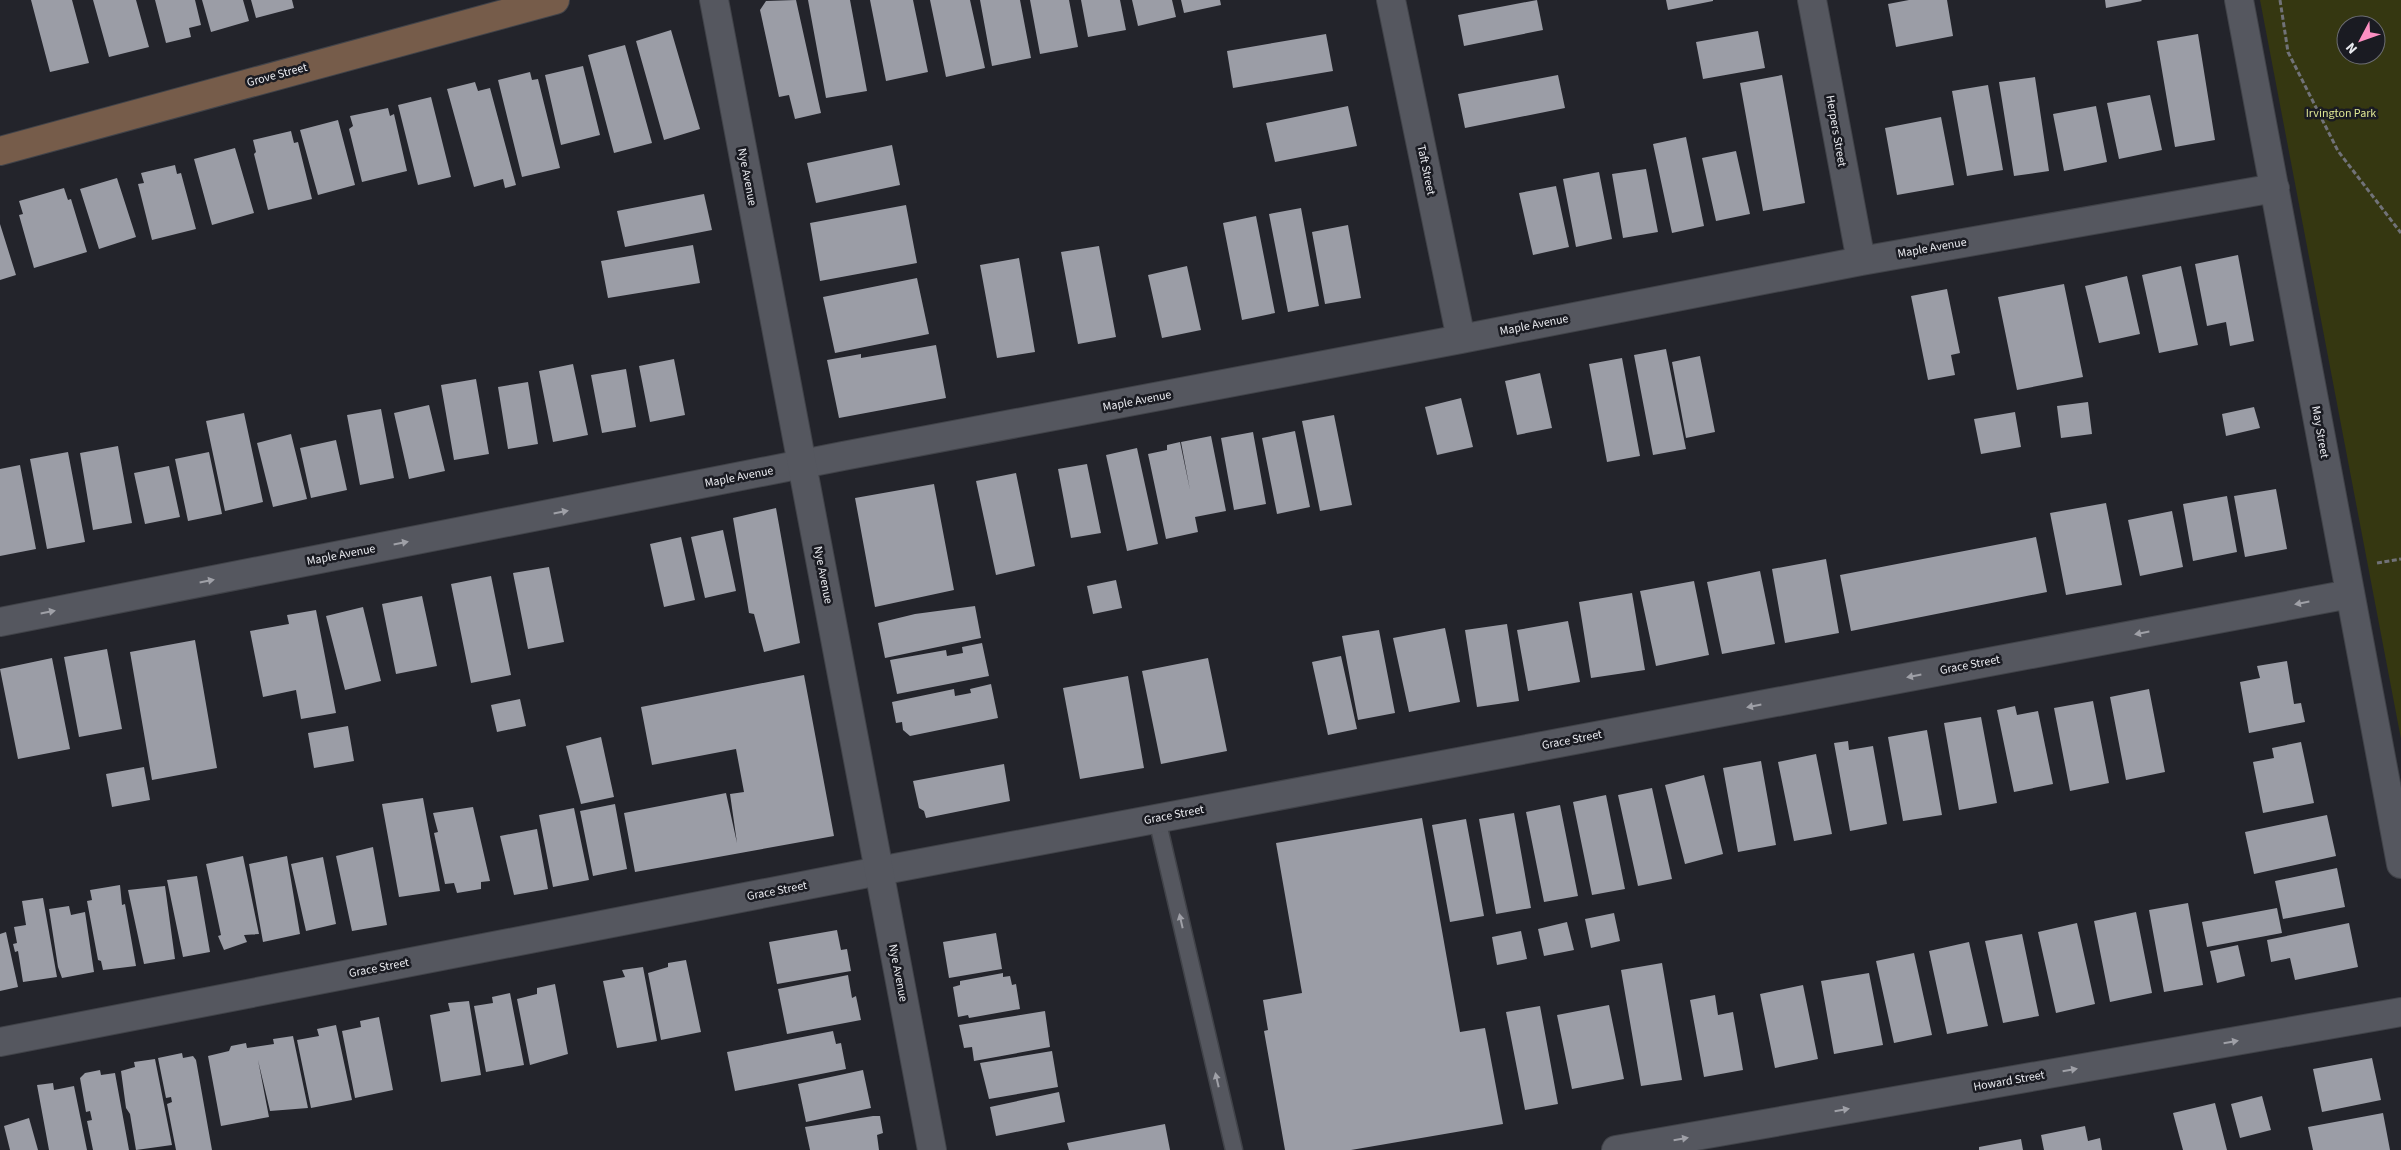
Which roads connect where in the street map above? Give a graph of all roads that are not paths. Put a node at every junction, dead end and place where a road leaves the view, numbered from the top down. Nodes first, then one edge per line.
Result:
1 (555, 0) edge
2 (714, 0) edge
3 (1391, 0) edge
4 (1812, 0) edge
5 (2239, 0) edge
6 (0, 151) edge
7 (2275, 188) junction
8 (1861, 261) junction
9 (1461, 340) junction
10 (802, 464) junction
11 (2350, 594) junction
12 (0, 622) edge
13 (1157, 819) junction
14 (2401, 864) edge
15 (879, 871) junction
16 (2401, 1012) edge
17 (0, 1042) edge
18 (932, 1150) edge
19 (1234, 1150) edge
20 (1616, 1150) edge

1 - 6 main road, Grove Street
2 - 10 street, Nye Avenue
3 - 9 street, Taft Street
4 - 8 street, Herpers Street
5 - 7 street, May Street
7 - 8 street, Maple Avenue
7 - 11 street, May Street
8 - 9 street, Maple Avenue
9 - 10 street, Maple Avenue
12 -> 10 street, Maple Avenue
10 - 15 street, Nye Avenue
11 -> 13 street, Grace Street
11 - 14 street, May Street
13 - 15 street, Grace Street
19 -> 13 lane
15 - 17 street, Grace Street
15 - 18 street, Nye Avenue
20 -> 16 street, Howard Street

